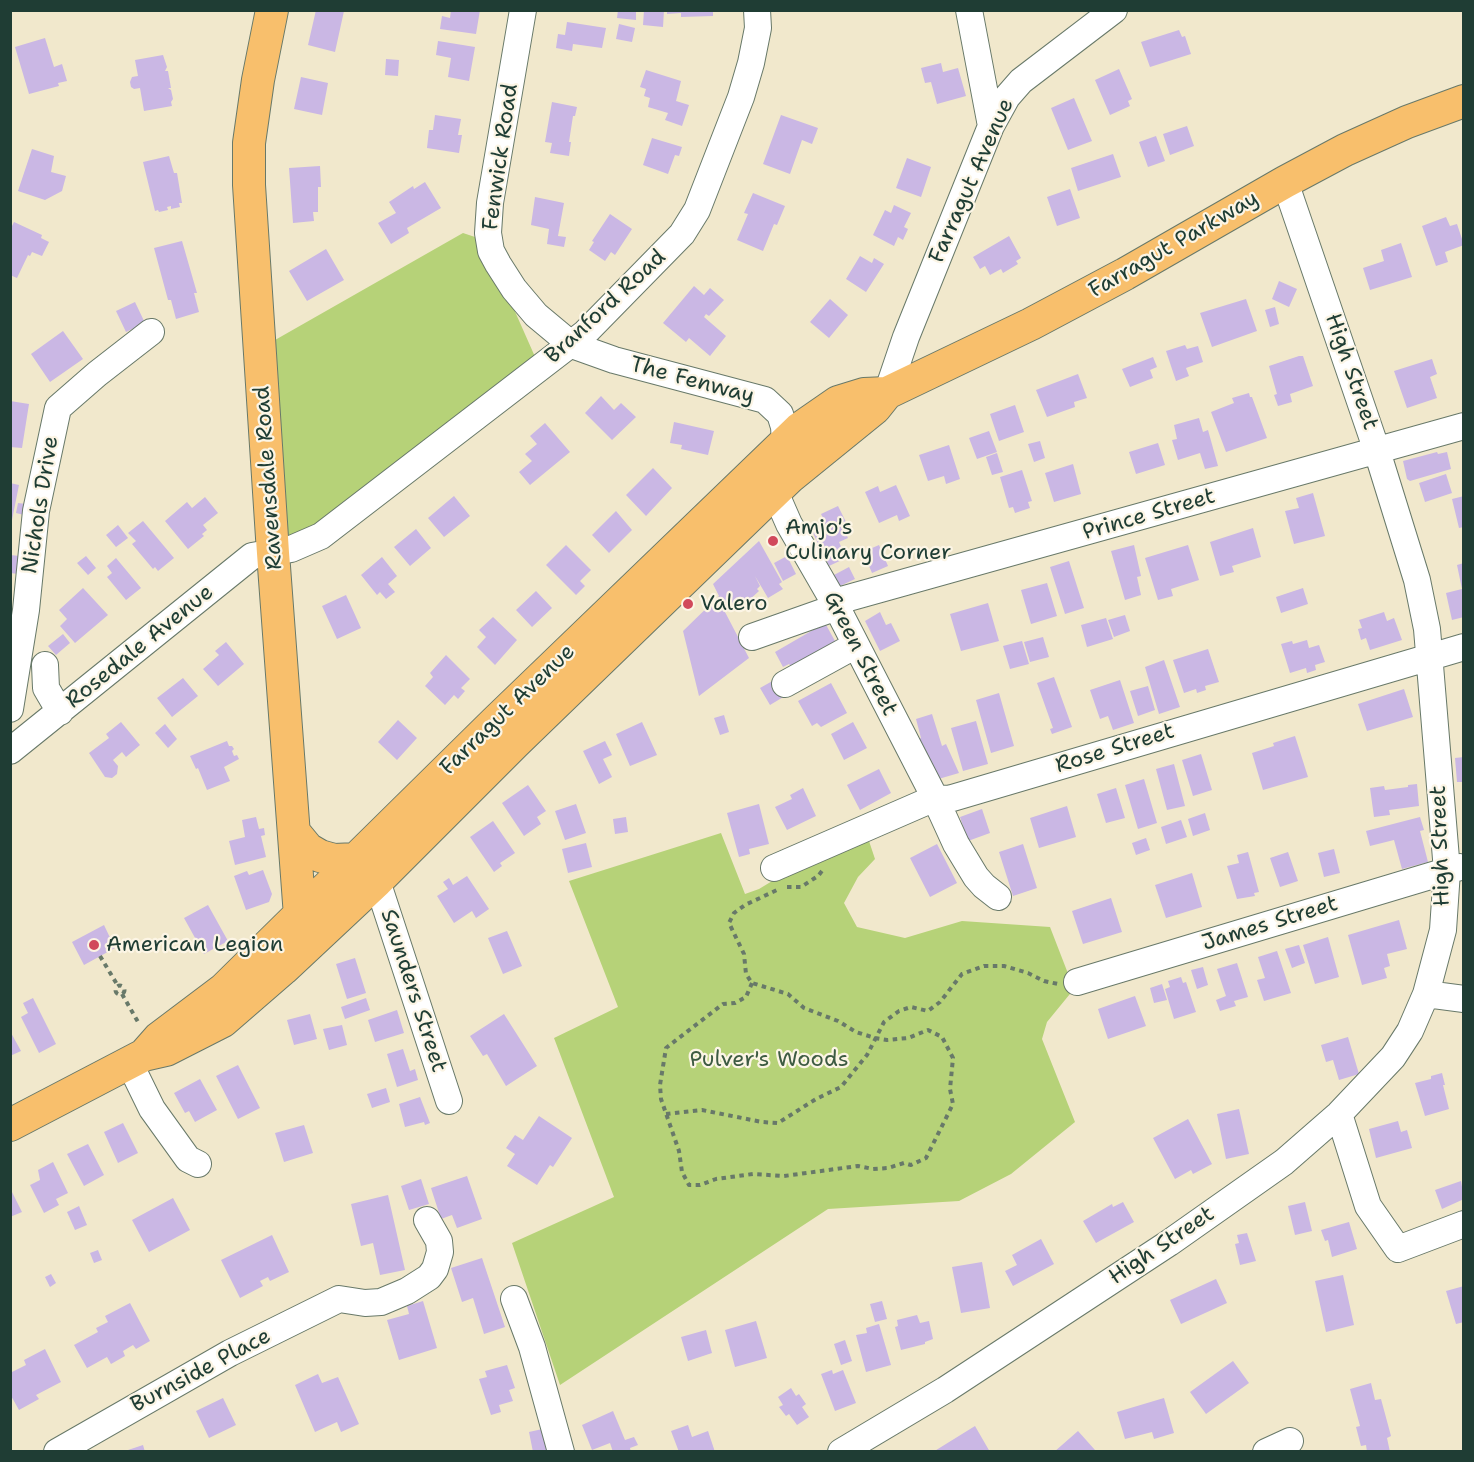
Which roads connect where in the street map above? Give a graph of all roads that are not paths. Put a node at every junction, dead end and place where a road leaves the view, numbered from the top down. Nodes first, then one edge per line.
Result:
1 (272, 10) edge
2 (523, 10) edge
3 (757, 10) edge
4 (969, 10) edge
5 (1114, 10) edge
6 (1464, 101) edge
7 (992, 126) junction
8 (1285, 182) junction
9 (151, 332) dead end
10 (572, 345) junction
11 (887, 393) junction
12 (1464, 426) edge
13 (785, 442) junction
14 (1377, 451) junction
15 (775, 484) junction
16 (273, 553) junction
17 (676, 567) junction
18 (835, 604) junction
19 (752, 637) dead end
20 (856, 645) junction
21 (1464, 647) edge
22 (1430, 657) junction
23 (45, 665) dead end
24 (785, 684) dead end
25 (10, 709) edge
26 (60, 712) junction
27 (10, 752) edge
28 (935, 798) junction
29 (294, 832) junction
30 (774, 868) dead end
31 (1455, 869) edge
32 (367, 870) junction
33 (998, 897) dead end
34 (300, 916) junction
35 (307, 946) junction
36 (1077, 982) road end
37 (1426, 994) junction
38 (1464, 999) edge
39 (136, 1059) junction
40 (449, 1101) dead end
41 (1339, 1114) junction
42 (10, 1125) edge
43 (198, 1164) dead end
44 (427, 1220) dead end
45 (1464, 1224) edge
46 (514, 1299) dead end
47 (1290, 1441) dead end
48 (61, 1450) edge
49 (561, 1452) edge
50 (841, 1452) edge
51 (1266, 1452) edge

1 - 16 main road, Ravensdale Road
2 - 10 street, Fenwick Road
3 - 10 street, Branford Road
4 - 7 street
5 - 7 street, Farragut Avenue
6 - 8 main road, Farragut Parkway
7 - 11 street, Farragut Avenue
8 - 11 main road, Farragut Parkway
8 - 14 street, High Street
9 - 25 street, Nichols Drive
10 - 13 street, The Fenway
10 - 16 street, Branford Road
11 - 13 main road, Farragut Avenue
11 - 15 main road, Farragut Avenue
12 - 14 street, Prince Street
13 - 15 street, The Fenway
13 - 17 main road, Farragut Avenue
14 - 18 street, Prince Street
14 - 22 street, High Street
15 - 17 main road, Farragut Avenue
15 - 18 street, Green Street
16 - 26 street, Rosedale Avenue
16 - 29 main road, Ravensdale Road
17 - 32 main road, Farragut Avenue
18 - 19 street, Prince Street
18 - 20 street, Green Street
20 - 24 street
20 - 28 street, Green Street
21 - 22 street, Rose Street
22 - 28 street, Rose Street
22 - 31 street, High Street
23 - 26 street
26 - 27 street, Rosedale Avenue
28 - 30 street, Rose Street
28 - 33 street, Green Street
29 - 32 main road
29 - 34 main road, Ravensdale Road
31 - 36 street, James Street
31 - 37 street, High Street
32 - 34 main road, Farragut Avenue
32 - 35 main road, Farragut Avenue
32 - 40 street, Saunders Street
34 - 35 main road, Ravensdale Road
34 - 39 main road, Farragut Avenue
35 - 39 main road, Farragut Avenue
37 - 38 street
37 - 41 street, High Street
39 - 42 main road, Farragut Avenue
39 - 43 street
41 - 45 street
41 - 50 street, High Street
44 - 48 street, Burnside Place
46 - 49 street
47 - 51 street

